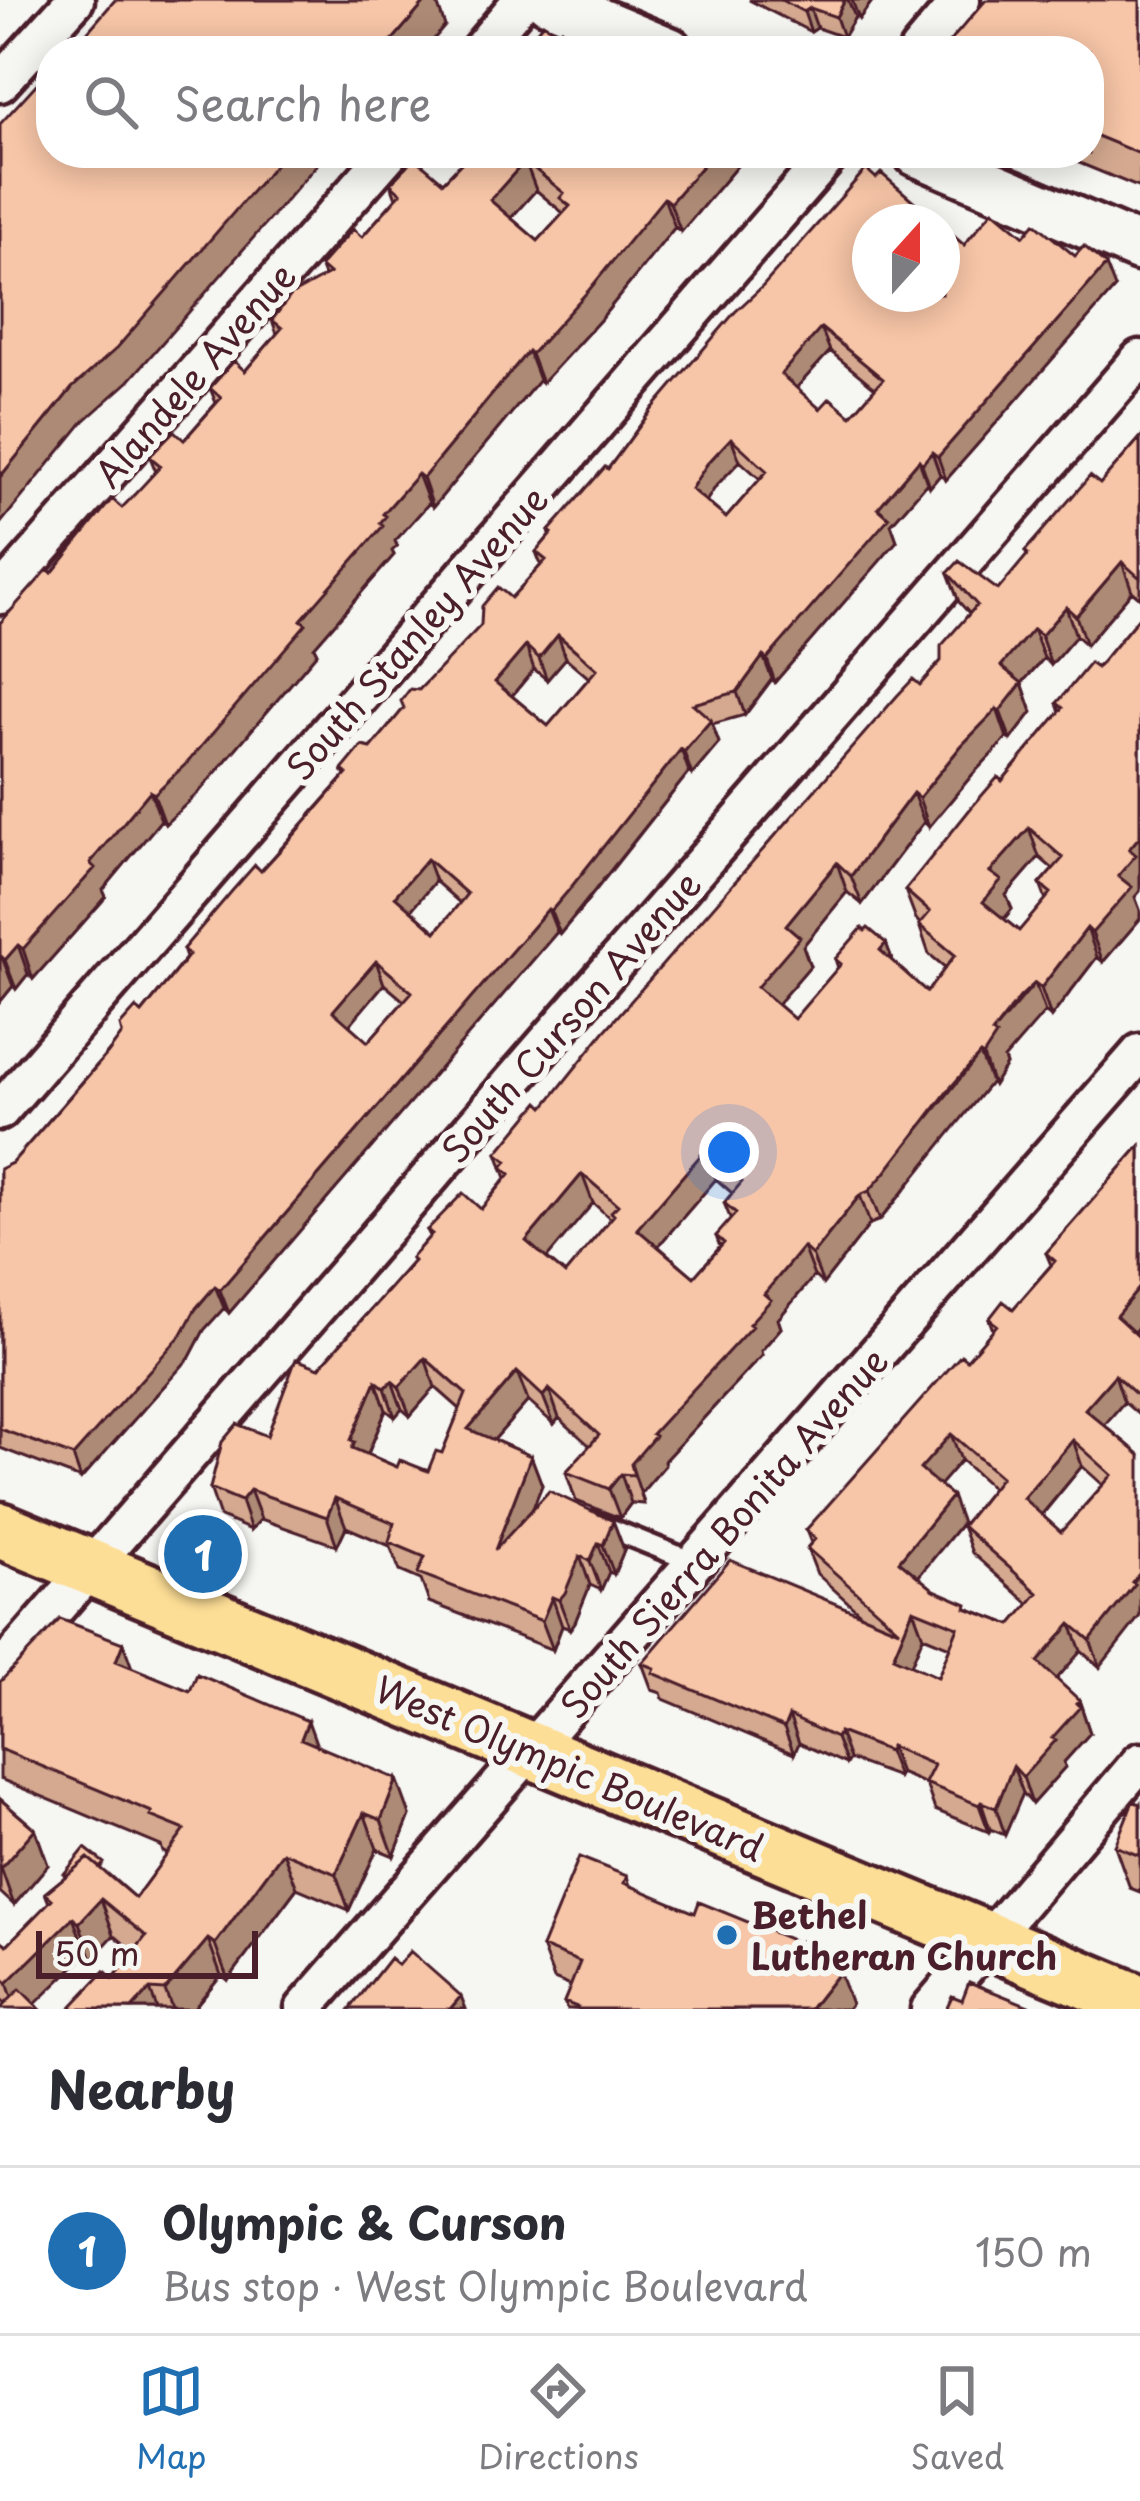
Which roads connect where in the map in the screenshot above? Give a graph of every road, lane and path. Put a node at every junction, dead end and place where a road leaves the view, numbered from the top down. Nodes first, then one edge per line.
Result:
1 (75, 0) edge
2 (522, 0) edge
3 (548, 0) edge
4 (961, 0) edge
5 (42, 36) edge
6 (492, 36) edge
7 (634, 36) edge
8 (931, 36) edge
9 (36, 43) edge
10 (0, 83) edge
11 (376, 168) edge
12 (818, 168) edge
13 (952, 168) edge
14 (1140, 248) edge
15 (1140, 359) edge
16 (0, 595) edge
17 (1140, 1053) edge
18 (0, 1111) edge
19 (571, 1513) edge
20 (0, 1530) edge
21 (696, 1563) junction
22 (92, 1568) junction
23 (0, 1672) edge
24 (532, 1751) junction
25 (1140, 1762) edge
26 (989, 1940) junction
27 (1140, 2003) edge
28 (304, 2009) edge
29 (930, 2009) edge

1 - 5 street
2 - 6 street
3 - 7 street
4 - 8 street
9 - 10 street
11 - 16 street, Alandele Avenue
12 - 18 street, South Stanley Avenue
13 - 14 street
15 - 22 street, South Curson Avenue
17 - 21 street, South Sierra Bonita Avenue
19 - 21 lane
20 - 22 main road, West Olympic Boulevard
21 - 24 street, South Sierra Bonita Avenue
22 - 23 street, South Curson Avenue
22 - 24 main road, West Olympic Boulevard
24 - 26 main road, West Olympic Boulevard
24 - 28 street, South Sierra Bonita Avenue
25 - 26 street
26 - 27 main road, West Olympic Boulevard
26 - 29 street

